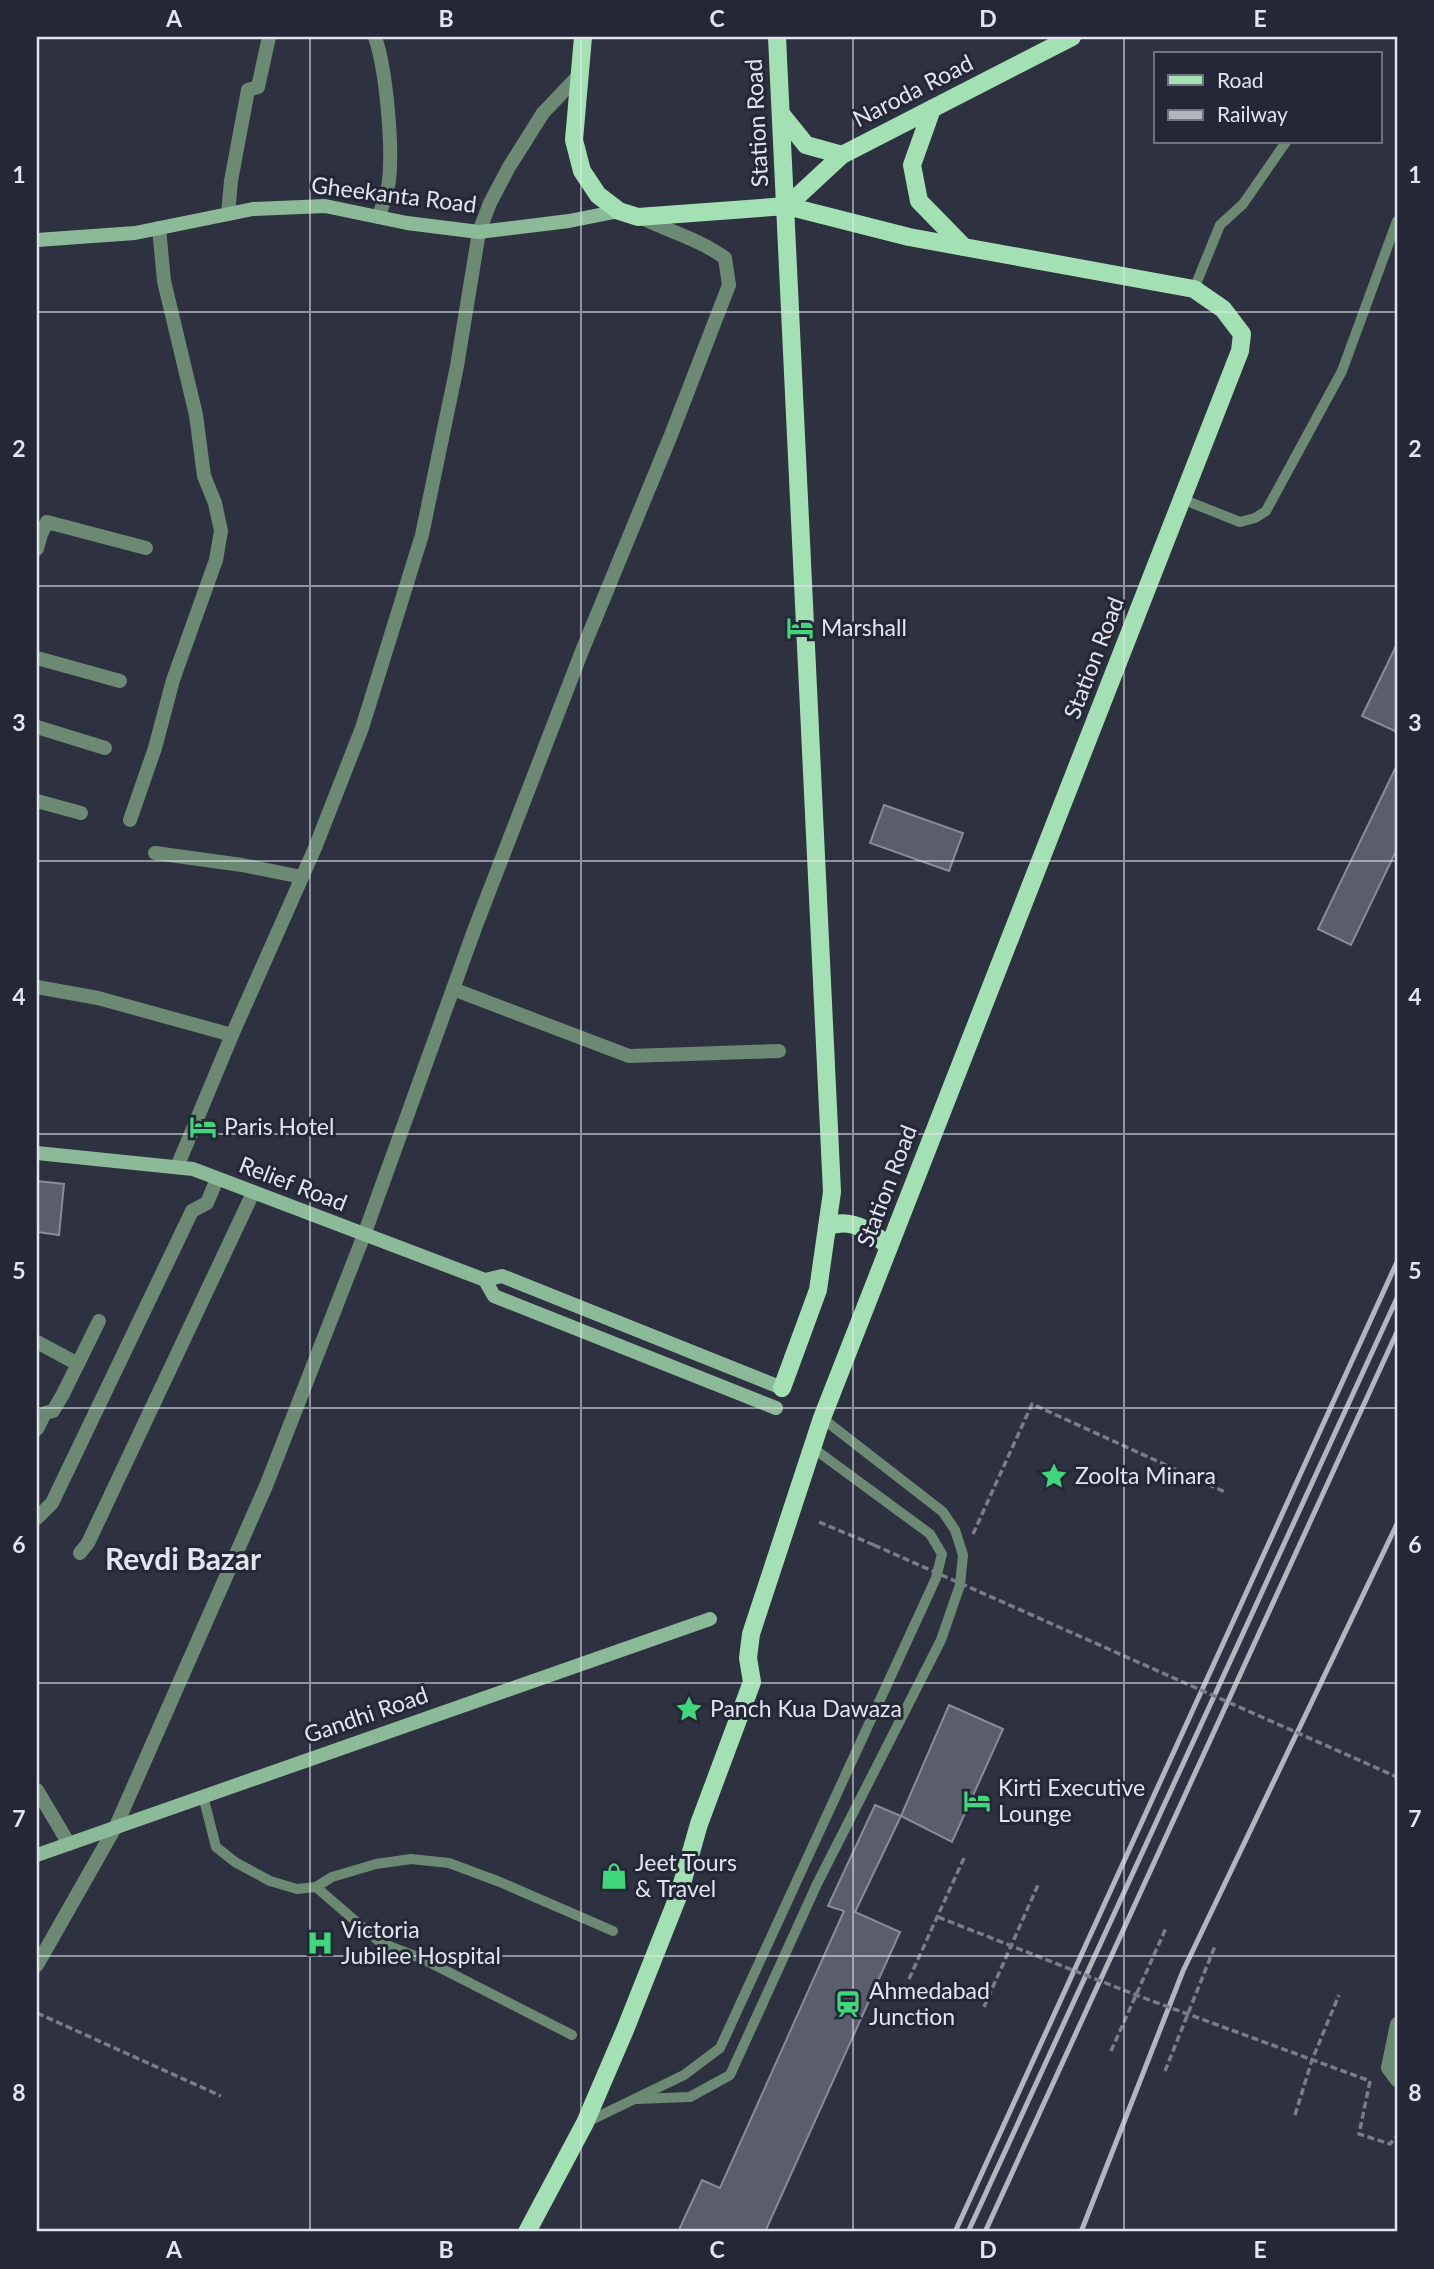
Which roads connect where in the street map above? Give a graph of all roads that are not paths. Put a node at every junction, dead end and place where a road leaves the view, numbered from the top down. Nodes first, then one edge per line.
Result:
1 (269, 37) edge
2 (375, 37) edge
3 (583, 37) edge
4 (777, 37) edge
5 (1072, 37) edge
6 (580, 75) junction
7 (932, 109) junction
8 (781, 114) junction
9 (1285, 144) edge
10 (842, 155) junction
11 (787, 205) junction
12 (619, 211) junction
13 (228, 214) junction
14 (379, 217) junction
15 (638, 217) junction
16 (1397, 221) edge
17 (159, 228) junction
18 (480, 232) junction
19 (37, 240) edge
20 (964, 247) junction
21 (1194, 289) junction
22 (1182, 499) junction
23 (38, 544) edge
24 (146, 548) dead end
25 (37, 658) edge
26 (120, 681) dead end
27 (37, 727) edge
28 (105, 748) dead end
29 (37, 801) edge
30 (81, 813) dead end
31 (130, 820) dead end
32 (155, 853) dead end
33 (302, 877) junction
34 (37, 987) edge
35 (453, 989) junction
36 (232, 1035) junction
37 (779, 1051) dead end
38 (37, 1153) edge
39 (177, 1167) junction
40 (217, 1179) junction
41 (253, 1193) junction
42 (827, 1227) junction
43 (364, 1235) junction
44 (889, 1247) junction
45 (485, 1280) junction
46 (99, 1321) dead end
47 (37, 1342) edge
48 (78, 1364) junction
49 (782, 1388) joint
50 (776, 1408) dead end
51 (822, 1418) junction
52 (37, 1429) edge
53 (813, 1448) junction
54 (37, 1518) edge
55 (80, 1553) dead end
56 (710, 1619) dead end
57 (37, 1790) edge
58 (203, 1796) junction
59 (116, 1826) junction
60 (69, 1843) junction
61 (37, 1856) edge
62 (316, 1887) junction
63 (613, 1931) dead end
64 (37, 1965) edge
65 (1397, 2024) edge
66 (572, 2035) dead end
67 (1397, 2080) edge
68 (636, 2099) junction
69 (585, 2123) junction
70 (527, 2232) edge

1 - 13 street
2 - 14 street
3 - 6 main road, Gheekanta Road
4 - 8 main road, Station Road
5 - 7 main road, Naroda Road
6 - 12 main road, Gheekanta Road
6 - 18 street
7 - 10 main road, Naroda Road
7 - 20 main road
8 - 10 main road
8 - 11 main road, Station Road
9 - 21 lane
10 - 11 main road, Naroda Road
11 - 15 main road, Gheekanta Road
11 - 20 main road, Station Road
11 - 42 main road, Station Road
12 - 15 main road, Gheekanta Road
12 - 18 main road, Gheekanta Road
13 - 14 main road, Gheekanta Road
13 - 17 main road, Gheekanta Road
14 - 18 main road, Gheekanta Road
15 - 35 street
16 - 22 lane
17 - 19 main road, Gheekanta Road
17 - 31 street
18 - 33 street
20 - 21 main road, Station Road
21 - 22 main road, Station Road
22 - 44 main road, Station Road
23 - 24 street
25 - 26 street
27 - 28 street
29 - 30 street
32 - 33 street
33 - 36 street
34 - 36 street
35 - 37 street
35 - 43 street
36 - 39 street
38 - 39 main road, Relief Road
39 - 40 main road, Relief Road
40 - 41 main road, Relief Road
40 - 54 street
41 - 43 main road, Relief Road
41 - 55 street
42 - 44 main road
42 - 49 main road, Station Road
43 - 45 main road, Relief Road
43 - 59 street
44 - 51 main road, Station Road
45 - 49 main road, Relief Road
45 - 50 main road, Relief Road
46 - 48 street
47 - 48 street
48 - 52 street
51 - 53 main road, Station Road
51 - 68 lane
53 - 68 lane
53 - 69 main road, Station Road
56 - 58 main road, Gandhi Road
57 - 60 street
58 - 59 main road, Gandhi Road
58 - 62 lane
59 - 60 main road, Gandhi Road
59 - 64 street
60 - 61 main road, Gandhi Road
62 - 63 lane
62 - 66 lane
65 - 67 street
68 - 69 lane
69 - 70 main road, Station Road

